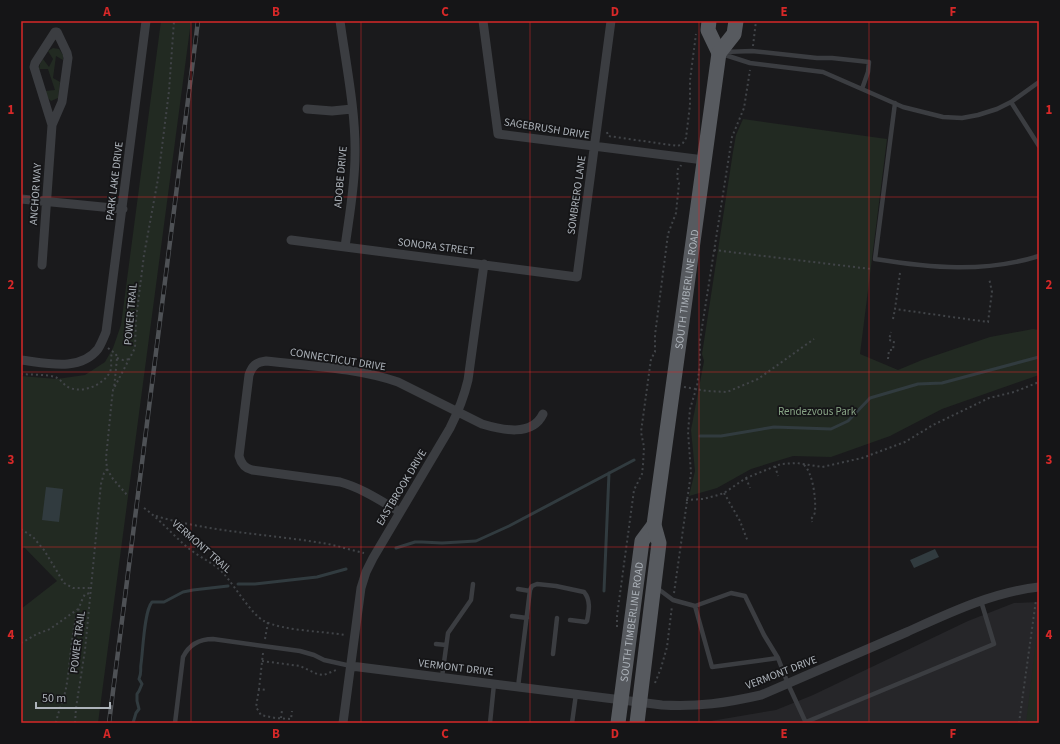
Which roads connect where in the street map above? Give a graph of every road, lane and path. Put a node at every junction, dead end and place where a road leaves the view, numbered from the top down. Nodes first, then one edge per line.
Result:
1 (146, 21) edge
2 (174, 21) edge
3 (340, 21) edge
4 (483, 21) edge
5 (611, 21) edge
6 (709, 21) edge
7 (736, 21) edge
8 (756, 21) edge
9 (696, 32) dead end
10 (752, 50) junction
11 (718, 53) junction
12 (750, 64) junction
13 (1039, 82) edge
14 (862, 89) junction
15 (1011, 102) junction
16 (895, 103) junction
17 (307, 109) dead end
18 (352, 109) junction
19 (52, 125) junction
20 (607, 128) dead end
21 (1039, 146) edge
22 (595, 147) junction
23 (681, 158) junction
24 (704, 160) junction
25 (21, 199) edge
26 (46, 201) junction
27 (122, 209) junction
28 (291, 240) dead end
29 (345, 247) junction
30 (714, 250) junction
31 (1039, 256) edge
32 (484, 264) junction
33 (42, 265) dead end
34 (871, 269) dead end
35 (900, 273) dead end
36 (577, 277) joint
37 (989, 278) dead end
38 (895, 309) junction
39 (893, 319) dead end
40 (891, 332) dead end
41 (814, 339) dead end
42 (101, 343) junction
43 (113, 351) junction
44 (117, 358) junction
45 (130, 359) junction
46 (888, 359) dead end
47 (21, 360) edge
48 (21, 374) edge
49 (1039, 382) edge
50 (673, 386) junction
51 (696, 389) junction
52 (114, 390) junction
53 (458, 413) junction
54 (543, 414) dead end
55 (804, 464) junction
56 (775, 466) junction
57 (107, 469) junction
58 (778, 476) dead end
59 (746, 478) junction
60 (750, 488) dead end
61 (724, 493) junction
62 (128, 496) dead end
63 (686, 500) junction
64 (144, 508) dead end
65 (400, 512) junction
66 (154, 516) junction
67 (812, 522) dead end
68 (654, 525) junction
69 (21, 529) edge
70 (748, 542) dead end
71 (364, 553) dead end
72 (473, 584) dead end
73 (654, 586) junction
74 (1039, 587) edge
75 (92, 588) junction
76 (518, 589) dead end
77 (530, 591) junction
78 (91, 593) junction
79 (673, 600) junction
80 (1036, 600) dead end
81 (981, 601) junction
82 (695, 606) junction
83 (79, 609) junction
84 (512, 616) dead end
85 (527, 618) junction
86 (558, 618) dead end
87 (570, 620) dead end
88 (268, 622) junction
89 (618, 630) dead end
90 (354, 637) junction
91 (21, 642) edge
92 (436, 644) dead end
93 (446, 645) junction
94 (264, 646) junction
95 (553, 654) dead end
96 (778, 658) junction
97 (262, 661) junction
98 (351, 666) junction
99 (341, 667) dead end
100 (442, 677) junction
101 (494, 684) junction
102 (788, 684) junction
103 (654, 686) dead end
104 (518, 687) junction
105 (259, 689) junction
106 (267, 690) dead end
107 (576, 694) junction
108 (621, 700) junction
109 (639, 702) junction
110 (282, 710) dead end
111 (292, 711) dead end
112 (281, 718) junction
113 (806, 722) edge
114 (56, 723) edge
115 (73, 723) edge
116 (175, 723) edge
117 (343, 723) edge
118 (490, 723) edge
119 (572, 723) edge
120 (618, 723) edge
121 (637, 723) edge
122 (1019, 723) edge

1 - 27 street, PARK LAKE DRIVE
2 - 45 path, POWER TRAIL
3 - 18 street, ADOBE DRIVE
4 - 22 street, SAGEBRUSH DRIVE
5 - 22 street, SOMBRERO LANE
6 - 11 main road
7 - 11 main road
8 - 10 path
9 - 20 path
10 - 11 lane
10 - 14 lane
11 - 12 lane
11 - 24 main road, SOUTH TIMBERLINE ROAD
12 - 14 lane
12 - 30 path
13 - 15 lane
14 - 16 lane
15 - 16 lane
15 - 21 lane
16 - 31 lane
17 - 18 street
18 - 29 street, ADOBE DRIVE
19 - 19 street, ANCHOR WAY
19 - 26 street, ANCHOR WAY
22 - 23 street, SAGEBRUSH DRIVE
22 - 36 street, SOMBRERO LANE
23 - 24 street, SAGEBRUSH DRIVE
23 - 89 path
24 - 50 main road, SOUTH TIMBERLINE ROAD
25 - 26 street
26 - 27 street
26 - 33 street, ANCHOR WAY
27 - 42 street, PARK LAKE DRIVE
28 - 29 street, SONORA STREET
29 - 32 street, SONORA STREET
30 - 34 path
30 - 51 path
32 - 36 street, SONORA STREET
32 - 53 street, EASTBROOK DRIVE
35 - 38 path
37 - 38 path
38 - 39 path
40 - 46 path
41 - 51 path
42 - 43 path
42 - 47 street
43 - 44 path
43 - 48 path
44 - 45 path
44 - 52 path
45 - 52 path, POWER TRAIL
49 - 55 path
50 - 51 path
50 - 68 main road, SOUTH TIMBERLINE ROAD
51 - 63 path
52 - 57 path, POWER TRAIL
53 - 54 street, CONNECTICUT DRIVE
53 - 65 street, EASTBROOK DRIVE
53 - 65 street, CONNECTICUT DRIVE
55 - 56 path
55 - 67 path
56 - 58 path
56 - 59 path
57 - 62 path
57 - 75 path, POWER TRAIL
59 - 60 path
59 - 61 path
61 - 63 path
61 - 70 path
63 - 79 path
64 - 66 path, VERMONT TRAIL
65 - 90 street, EASTBROOK DRIVE
66 - 71 path
66 - 88 path, VERMONT TRAIL
68 - 73 main road, SOUTH TIMBERLINE ROAD
68 - 108 main road, SOUTH TIMBERLINE ROAD
69 - 75 path
72 - 93 lane
73 - 79 lane
73 - 109 main road, SOUTH TIMBERLINE ROAD
74 - 81 street, VERMONT DRIVE
75 - 78 path, POWER TRAIL
76 - 77 lane
77 - 85 lane
77 - 87 lane
78 - 83 path
78 - 115 path, POWER TRAIL
79 - 82 lane
79 - 103 path
80 - 122 path
81 - 102 street, VERMONT DRIVE
81 - 113 lane
82 - 96 lane
82 - 96 lane
83 - 91 path
83 - 114 path
84 - 85 lane
85 - 104 lane
86 - 95 lane
88 - 90 path, VERMONT TRAIL
88 - 94 path
90 - 98 street, EASTBROOK DRIVE
92 - 93 lane
93 - 100 lane
94 - 97 path
94 - 98 lane
94 - 116 lane
96 - 102 lane
97 - 99 path
97 - 105 path
98 - 100 street, VERMONT DRIVE
98 - 117 street, EASTBROOK DRIVE
100 - 101 street, VERMONT DRIVE
101 - 104 street, VERMONT DRIVE
101 - 118 lane
102 - 109 street, VERMONT DRIVE
102 - 113 lane
104 - 107 street, VERMONT DRIVE
105 - 106 path
105 - 112 path
107 - 108 street, VERMONT DRIVE
107 - 119 lane
108 - 109 street, VERMONT DRIVE
108 - 120 main road, SOUTH TIMBERLINE ROAD
109 - 121 main road, SOUTH TIMBERLINE ROAD
110 - 112 path
111 - 112 path

